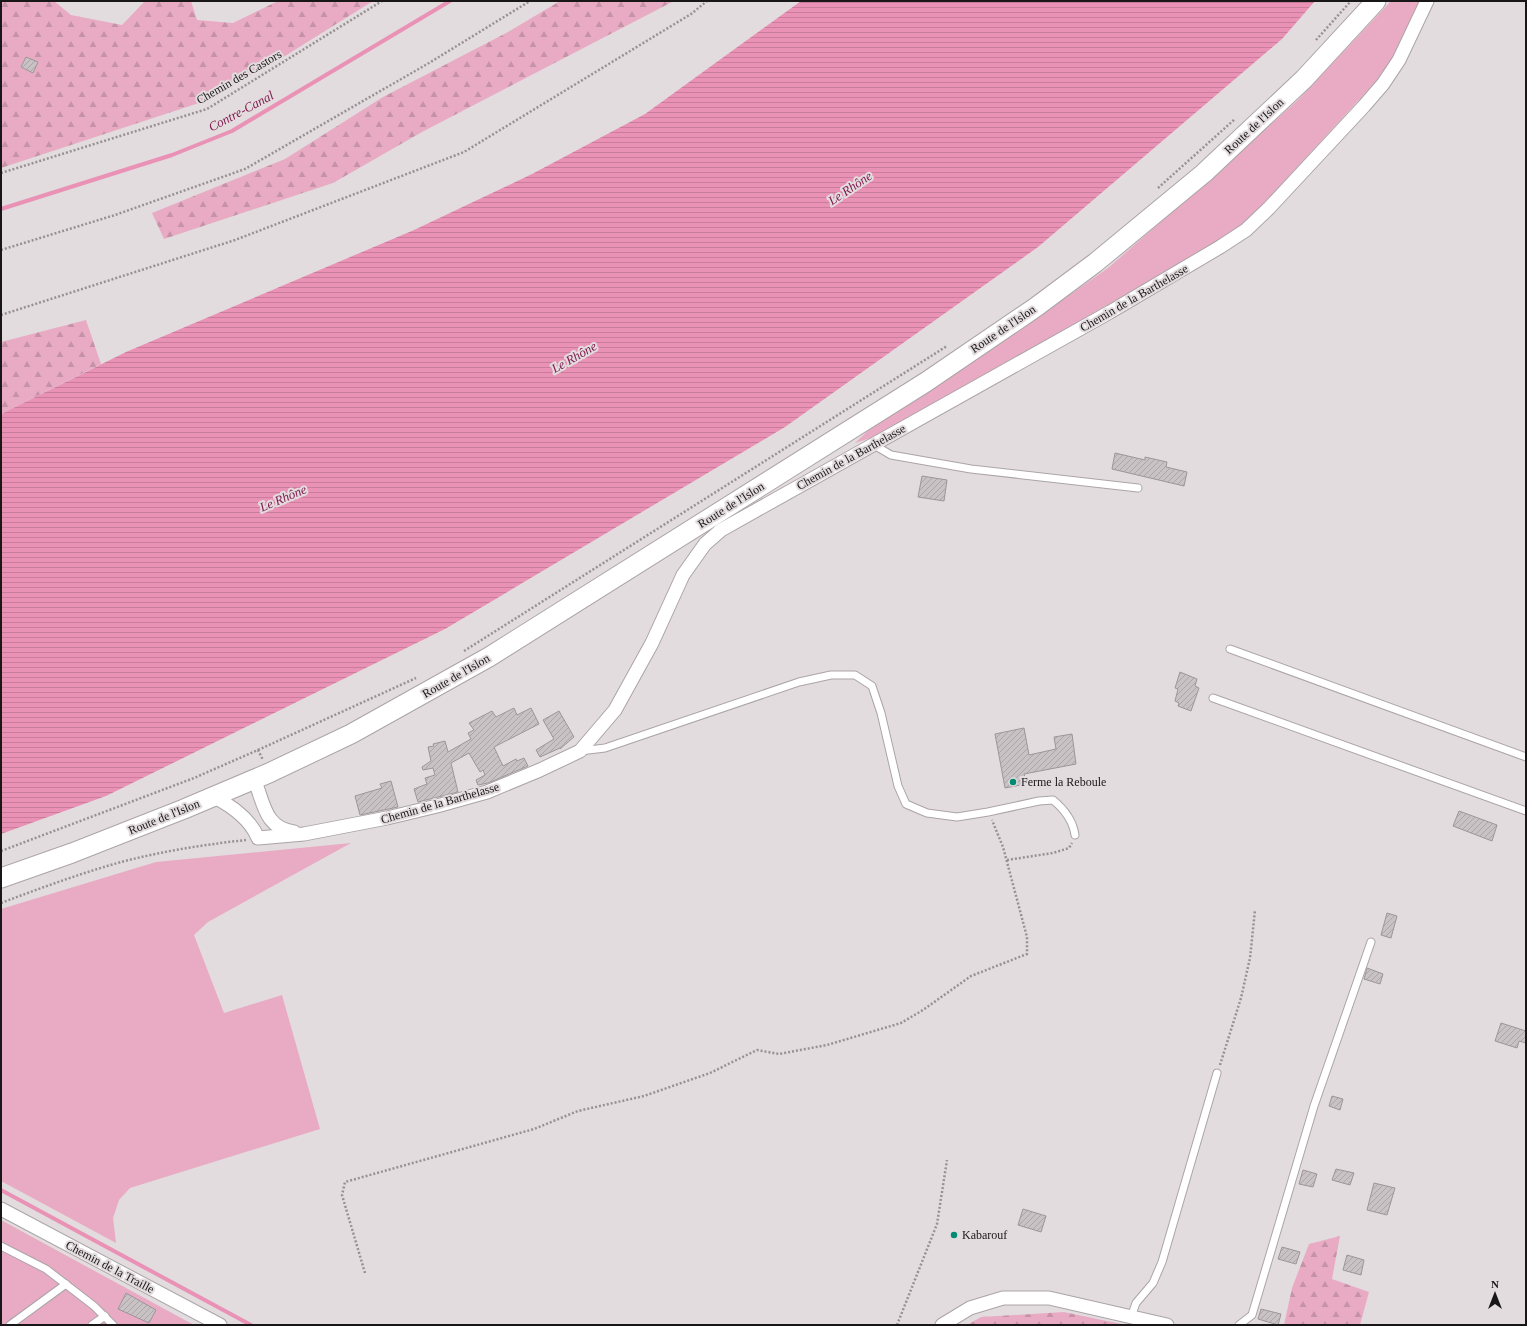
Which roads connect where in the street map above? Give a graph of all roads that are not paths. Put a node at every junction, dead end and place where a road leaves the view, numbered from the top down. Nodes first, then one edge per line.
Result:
1 (1376, 1) edge
2 (1426, 1) edge
3 (874, 445) junction
4 (1138, 488) dead end
5 (1230, 649) dead end
6 (1213, 698) dead end
7 (580, 751) junction
8 (1526, 757) edge
9 (261, 776) junction
10 (214, 796) junction
11 (1526, 811) edge
12 (304, 834) junction
13 (1075, 835) road end
14 (1, 878) edge
15 (1371, 942) dead end
16 (1217, 1073) road end
17 (1, 1209) edge
18 (1, 1246) edge
19 (66, 1284) junction
20 (105, 1316) junction
21 (1131, 1317) junction
22 (10, 1325) edge
23 (92, 1325) edge
24 (113, 1325) edge
25 (220, 1325) edge
26 (942, 1325) edge
27 (1167, 1325) edge
28 (1239, 1325) edge

1 - 9 street, Route de l'Islon
2 - 3 street, Chemin de la Barthelasse
3 - 4 lane
3 - 7 street, Chemin de la Barthelasse
5 - 8 lane
6 - 11 lane
7 - 12 street, Chemin de la Barthelasse
7 - 13 lane
9 - 10 street, Route de l'Islon
9 - 12 street
10 - 12 street, Chemin de la Barthelasse
10 - 14 street, Route de l'Islon
15 - 28 lane
16 - 21 lane
17 - 25 street, Chemin de la Traille
18 - 19 lane
19 - 20 lane
19 - 22 lane
20 - 23 lane
20 - 24 lane
21 - 26 street
21 - 27 street

